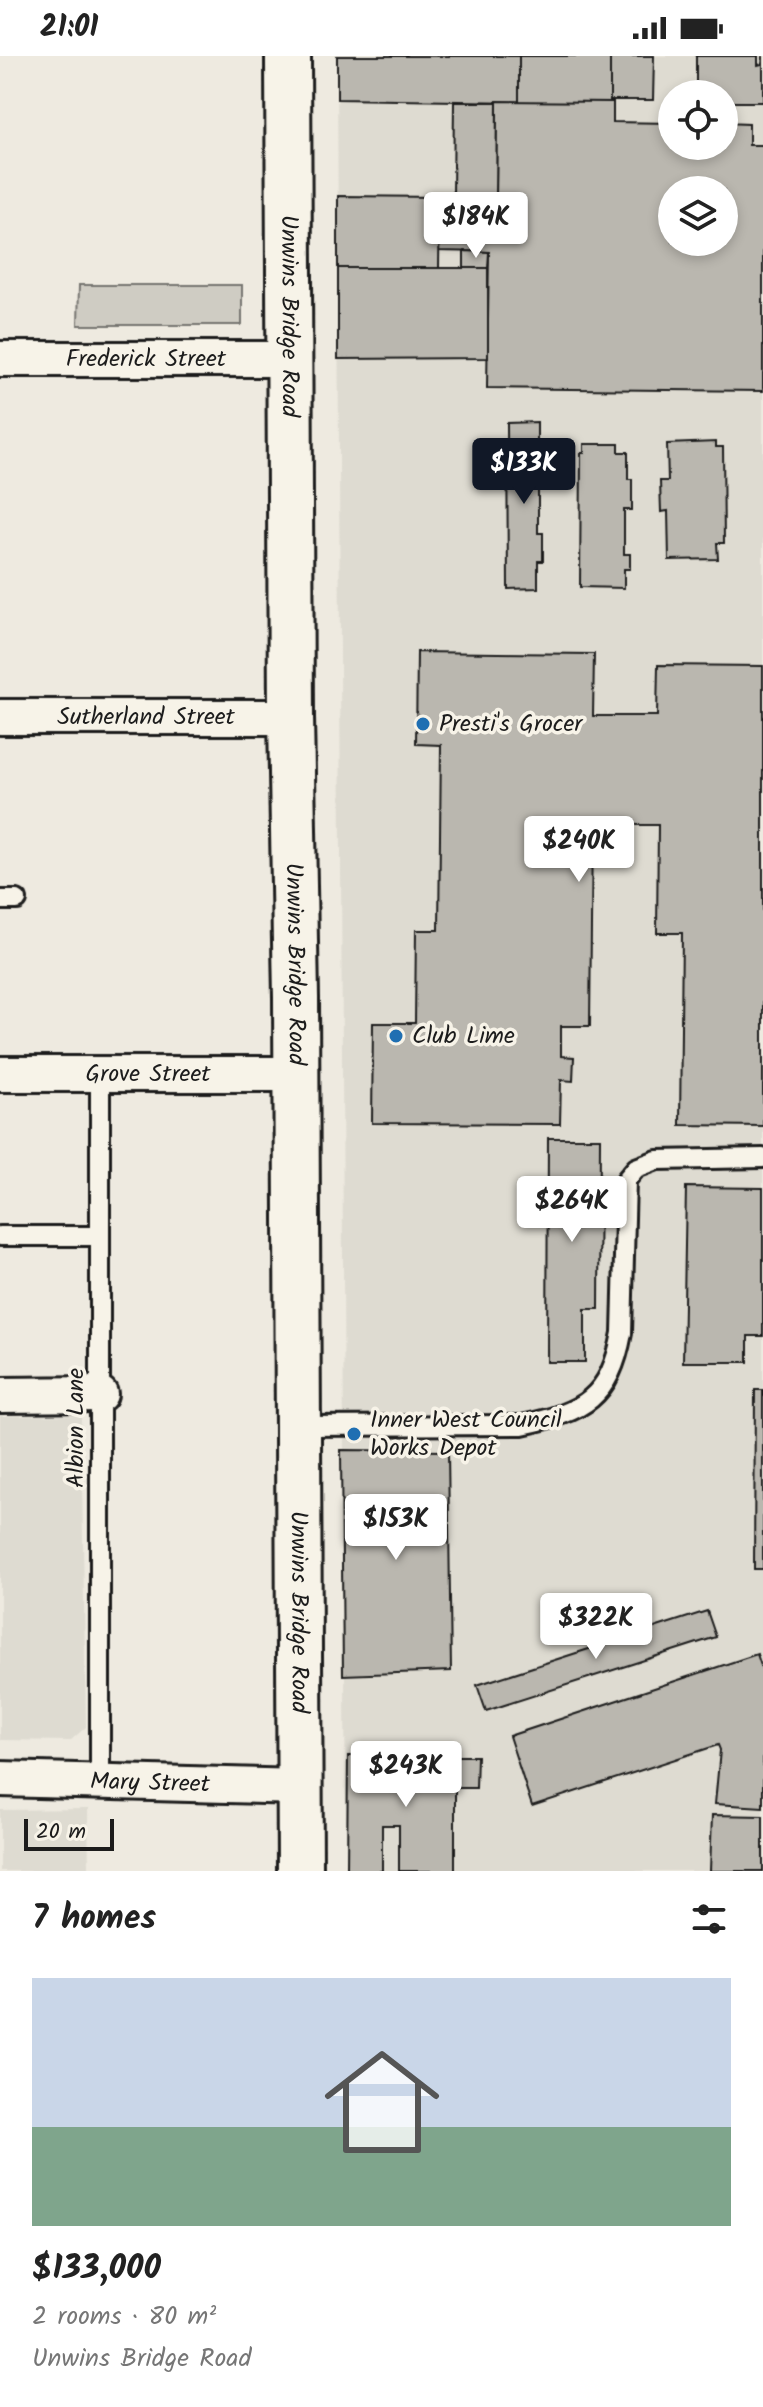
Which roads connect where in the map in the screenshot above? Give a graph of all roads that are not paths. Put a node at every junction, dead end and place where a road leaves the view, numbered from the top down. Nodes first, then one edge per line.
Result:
1 (288, 56) edge
2 (0, 359) edge
3 (291, 359) junction
4 (0, 717) edge
5 (291, 717) junction
6 (0, 1074) edge
7 (295, 1074) junction
8 (100, 1075) junction
9 (763, 1158) edge
10 (0, 1236) edge
11 (100, 1236) junction
12 (100, 1394) junction
13 (0, 1395) edge
14 (297, 1426) junction
15 (0, 1779) edge
16 (100, 1782) junction
17 (300, 1787) junction
18 (300, 1871) edge

1 - 3 main road, Unwins Bridge Road
2 - 3 street, Frederick Street
3 - 5 main road, Unwins Bridge Road
4 - 5 street, Sutherland Street
5 - 7 main road, Unwins Bridge Road
6 - 8 street, Grove Street
7 - 8 street, Grove Street
7 - 14 main road, Unwins Bridge Road
8 - 11 lane, Albion Lane
9 - 14 lane
10 - 11 lane
11 - 12 lane, Albion Lane
12 - 13 street
12 - 16 lane, Albion Lane
14 - 17 main road, Unwins Bridge Road
15 - 16 street, Mary Street
16 - 17 street, Mary Street
17 - 18 main road, Unwins Bridge Road

